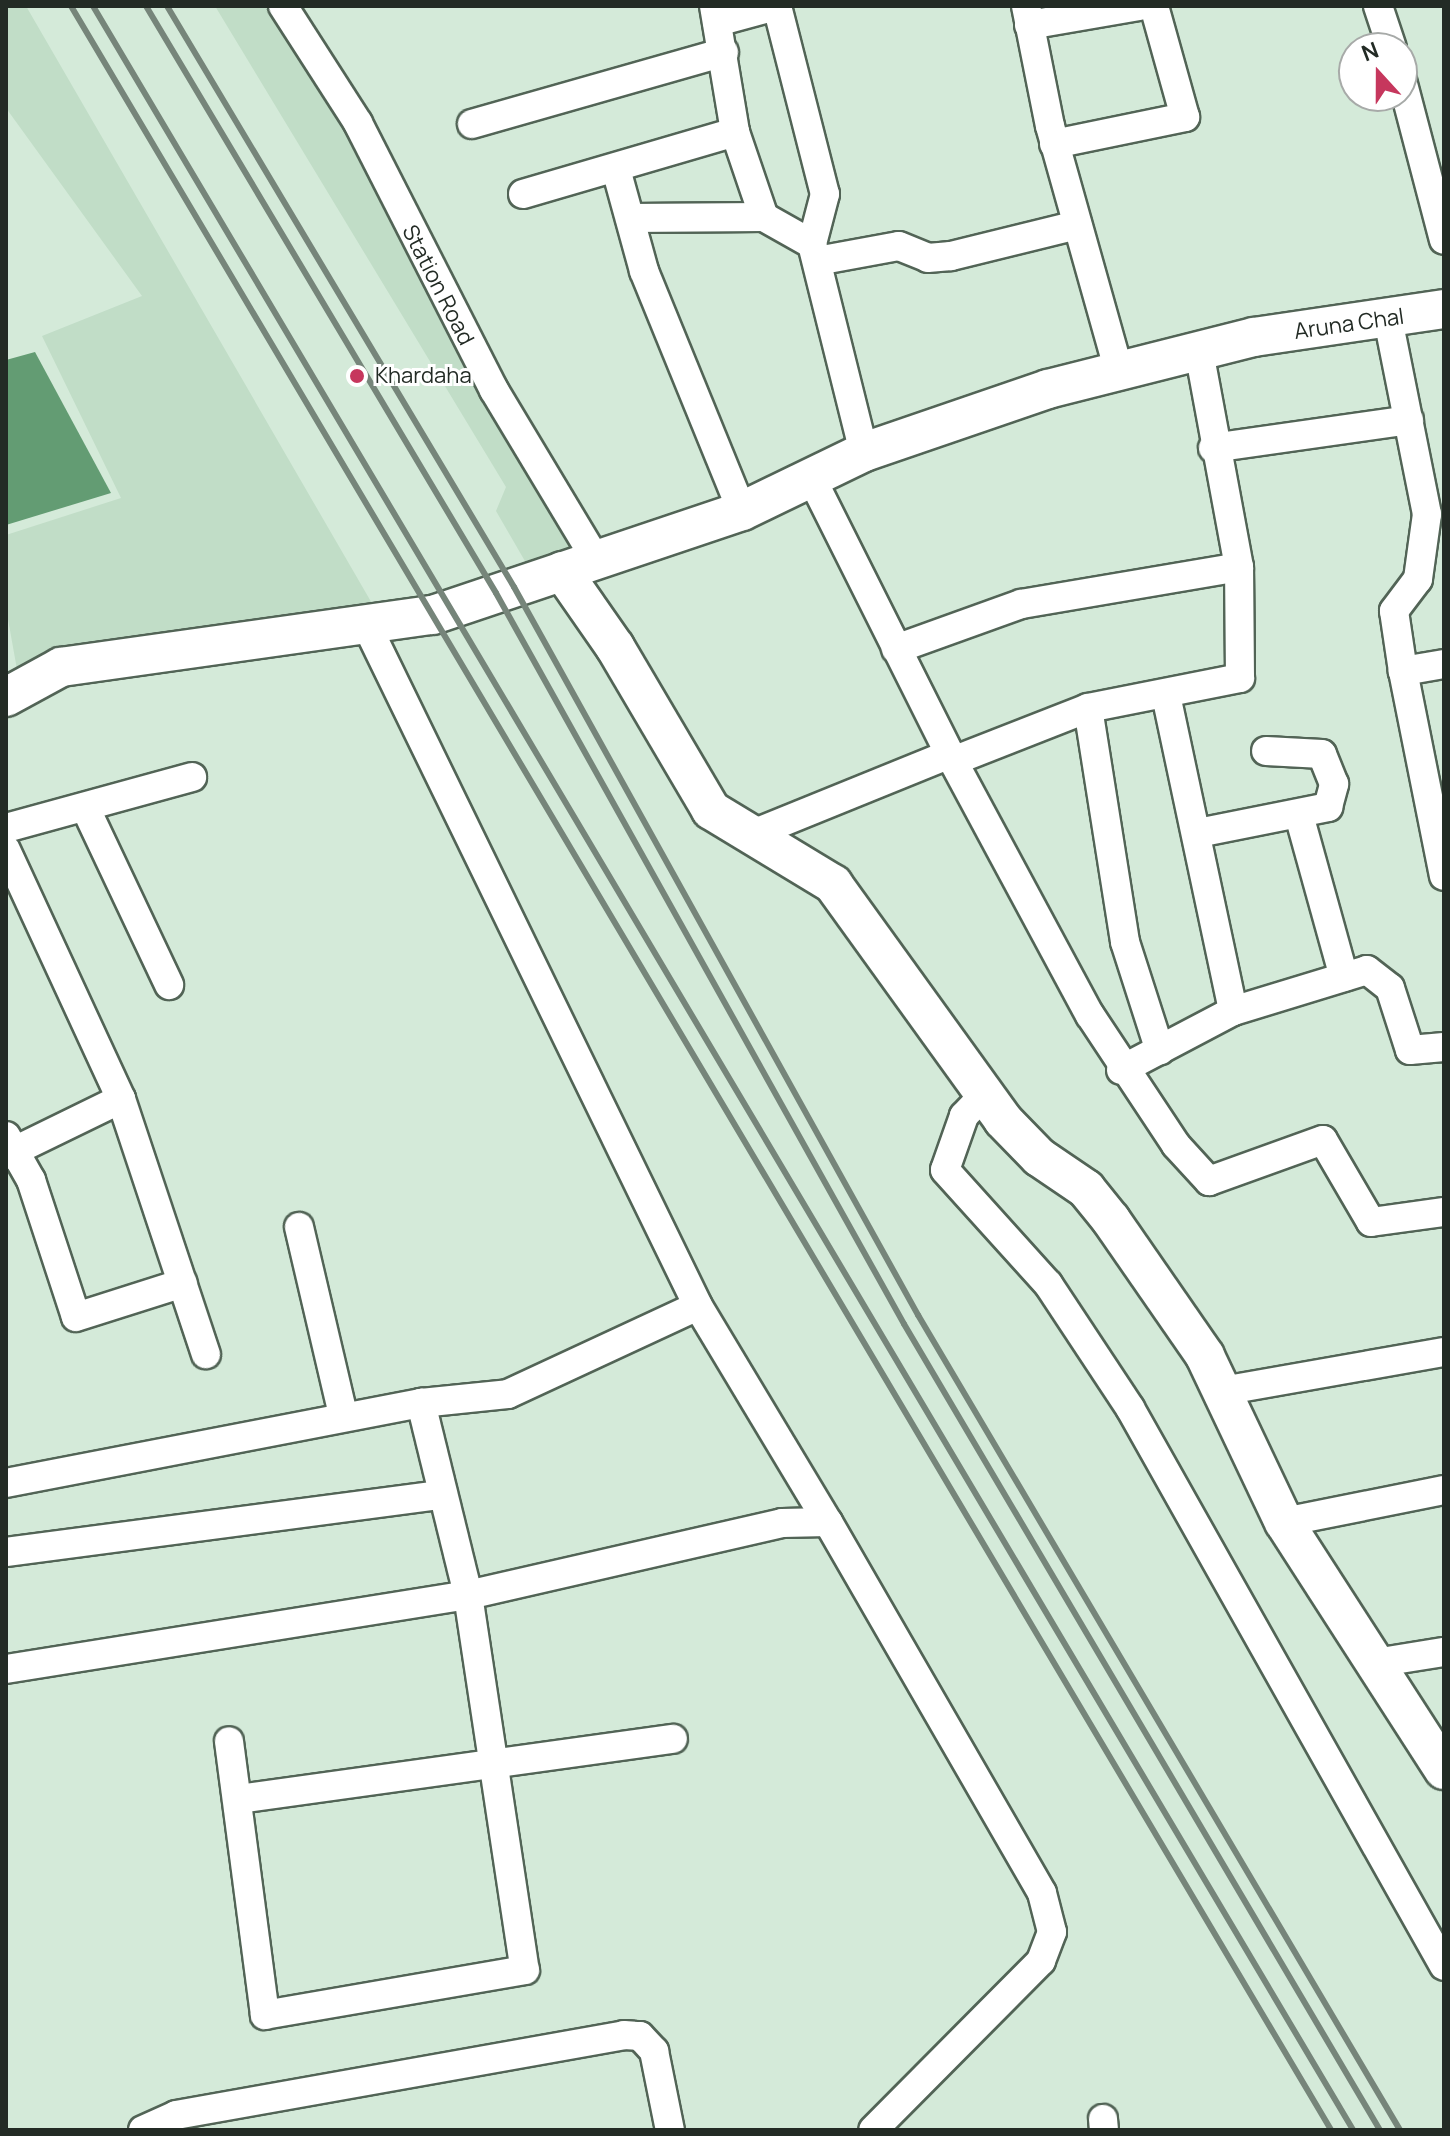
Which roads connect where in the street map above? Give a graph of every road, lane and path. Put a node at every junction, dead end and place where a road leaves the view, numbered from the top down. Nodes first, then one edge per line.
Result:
1 (283, 6) edge
2 (777, 6) edge
3 (1139, 6) edge
4 (1154, 6) edge
5 (1378, 6) edge
6 (716, 14) edge
7 (1027, 15) edge
8 (1387, 32) edge
9 (724, 52) junction
10 (1410, 112) edge
11 (472, 124) dead end
12 (735, 132) junction
13 (1054, 144) junction
14 (616, 169) junction
15 (523, 194) dead end
16 (764, 217) junction
17 (630, 218) junction
18 (1077, 225) junction
19 (1444, 240) edge
20 (814, 253) junction
21 (1444, 309) edge
22 (1388, 319) junction
23 (1199, 351) junction
24 (1119, 371) junction
25 (1409, 420) junction
26 (1213, 448) junction
27 (864, 452) junction
28 (810, 475) junction
29 (742, 511) junction
30 (580, 567) junction
31 (1239, 567) junction
32 (367, 626) junction
33 (896, 649) junction
34 (1444, 664) edge
35 (1403, 671) junction
36 (7, 691) edge
37 (1166, 695) junction
38 (1088, 708) junction
39 (1266, 751) dead end
40 (952, 758) junction
41 (192, 777) dead end
42 (1435, 787) edge
43 (85, 807) junction
44 (1299, 815) junction
45 (6, 828) edge
46 (1198, 833) junction
47 (748, 836) junction
48 (6, 850) edge
49 (1444, 876) edge
50 (1344, 977) junction
51 (169, 985) dead end
52 (1233, 1011) junction
53 (1444, 1047) edge
54 (1160, 1051) junction
55 (1121, 1070) junction
56 (984, 1095) junction
57 (121, 1099) junction
58 (9, 1148) edge
59 (1444, 1212) edge
60 (299, 1227) dead end
61 (183, 1283) junction
62 (698, 1306) junction
63 (1444, 1352) edge
64 (206, 1354) dead end
65 (1222, 1391) junction
66 (421, 1403) junction
67 (343, 1415) junction
68 (6, 1483) edge
69 (1444, 1490) edge
70 (440, 1495) junction
71 (828, 1522) junction
72 (1284, 1522) junction
73 (6, 1552) edge
74 (468, 1595) junction
75 (1444, 1652) edge
76 (1375, 1663) junction
77 (6, 1669) edge
78 (673, 1739) dead end
79 (229, 1741) dead end
80 (489, 1761) junction
81 (1444, 1770) edge
82 (239, 1799) junction
83 (1444, 1966) edge
84 (143, 2130) edge
85 (670, 2130) edge
86 (873, 2130) edge

1 - 30 street, Station Road
2 - 6 street
2 - 20 street
3 - 7 street
4 - 13 street
5 - 8 street
6 - 9 street
7 - 13 street
9 - 11 street
9 - 12 street
10 - 19 street
12 - 14 street
12 - 16 street
13 - 18 street
14 - 15 street
14 - 17 street
16 - 17 street
16 - 20 street
17 - 29 street
18 - 20 street
18 - 24 street
20 - 27 street
21 - 22 street, Aruna Chal
22 - 23 street, Aruna Chal
22 - 25 street
23 - 24 street, Aruna Chal
23 - 26 street
24 - 27 street, Aruna Chal
25 - 26 street
25 - 35 street
26 - 31 street
27 - 28 street, Aruna Chal
28 - 29 street, Aruna Chal
28 - 33 street
29 - 30 street, Aruna Chal
30 - 32 street, Aruna Chal
30 - 47 street
31 - 33 street
31 - 37 street
32 - 36 street, Aruna Chal
32 - 62 street
33 - 40 street
34 - 35 street
35 - 42 street
37 - 38 street
37 - 46 street
38 - 40 street
38 - 54 street
39 - 44 street
40 - 47 street
40 - 55 street
41 - 43 street
42 - 49 street
43 - 45 street
43 - 51 street
44 - 46 street
44 - 50 street
46 - 52 street
47 - 56 street
48 - 57 street
50 - 52 street
50 - 53 street
52 - 54 street
54 - 55 street
55 - 59 street
56 - 65 street
56 - 83 street
57 - 58 street
57 - 61 street
58 - 61 street
60 - 67 street
61 - 64 street
62 - 66 street
62 - 71 street
63 - 65 street
65 - 72 street
66 - 67 street
66 - 70 street
67 - 68 street
69 - 72 street
70 - 73 street
70 - 74 street
71 - 74 street
71 - 86 street
72 - 76 street
74 - 77 street
74 - 80 street
75 - 76 street
76 - 81 street
78 - 80 street
79 - 82 street
80 - 82 street
80 - 82 street
84 - 85 street

